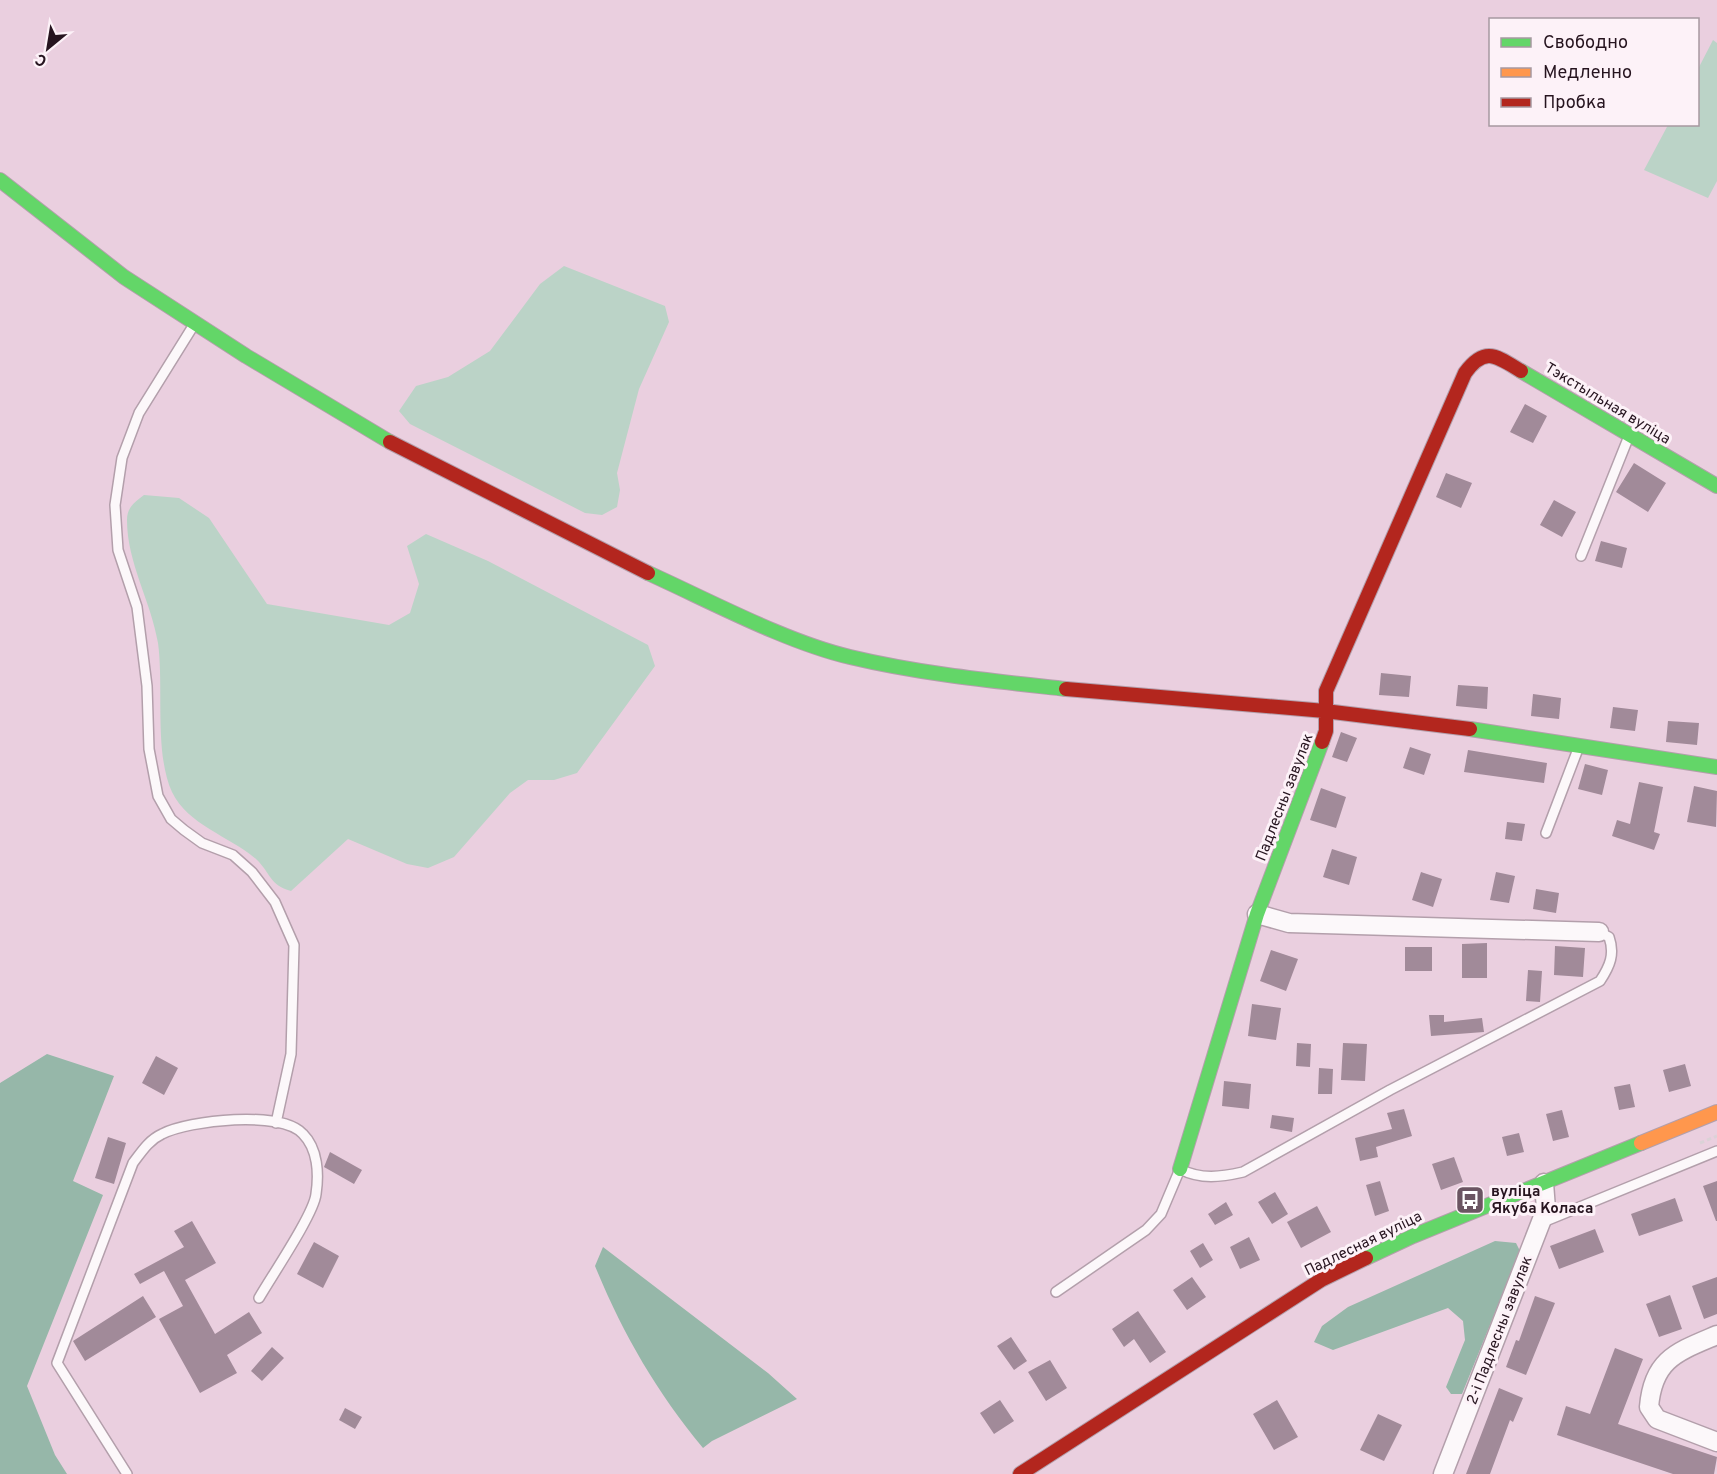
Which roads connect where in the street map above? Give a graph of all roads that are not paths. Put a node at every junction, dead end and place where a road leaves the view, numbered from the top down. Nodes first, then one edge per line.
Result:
1 (0, 180) edge
2 (195, 323) junction
3 (1480, 355) joint
4 (1629, 436) junction
5 (1717, 486) edge
6 (1581, 556) dead end
7 (1325, 711) junction
8 (1579, 746) junction
9 (1717, 767) edge
10 (1546, 833) dead end
11 (1257, 914) junction
12 (1599, 932) joint
13 (1717, 1112) edge
14 (276, 1123) junction
15 (1717, 1151) edge
16 (1180, 1169) junction
17 (1544, 1183) junction
18 (1542, 1219) junction
19 (1056, 1292) dead end
20 (259, 1298) dead end
21 (1717, 1335) edge
22 (1717, 1442) edge
23 (1028, 1472) edge
24 (127, 1474) edge
25 (1443, 1474) edge

1 - 2 street
2 - 7 street
2 - 14 lane
3 - 4 street, Тэкстыльная вуліца
3 - 7 street, Падлесны завулак
4 - 5 street, Тэкстыльная вуліца
4 - 6 lane
7 - 8 street
7 - 11 street, Падлесны завулак
8 - 9 street
8 - 10 lane
11 - 12 street
11 - 16 street, Падлесны завулак
12 - 16 lane
13 - 17 street, Падлесная вуліца
14 - 20 lane
14 - 24 lane
15 - 18 lane
16 - 19 lane
17 - 18 street, 2-і Падлесны завулак
17 - 23 street, Падлесная вуліца
18 - 25 street, 2-і Падлесны завулак
21 - 22 street

